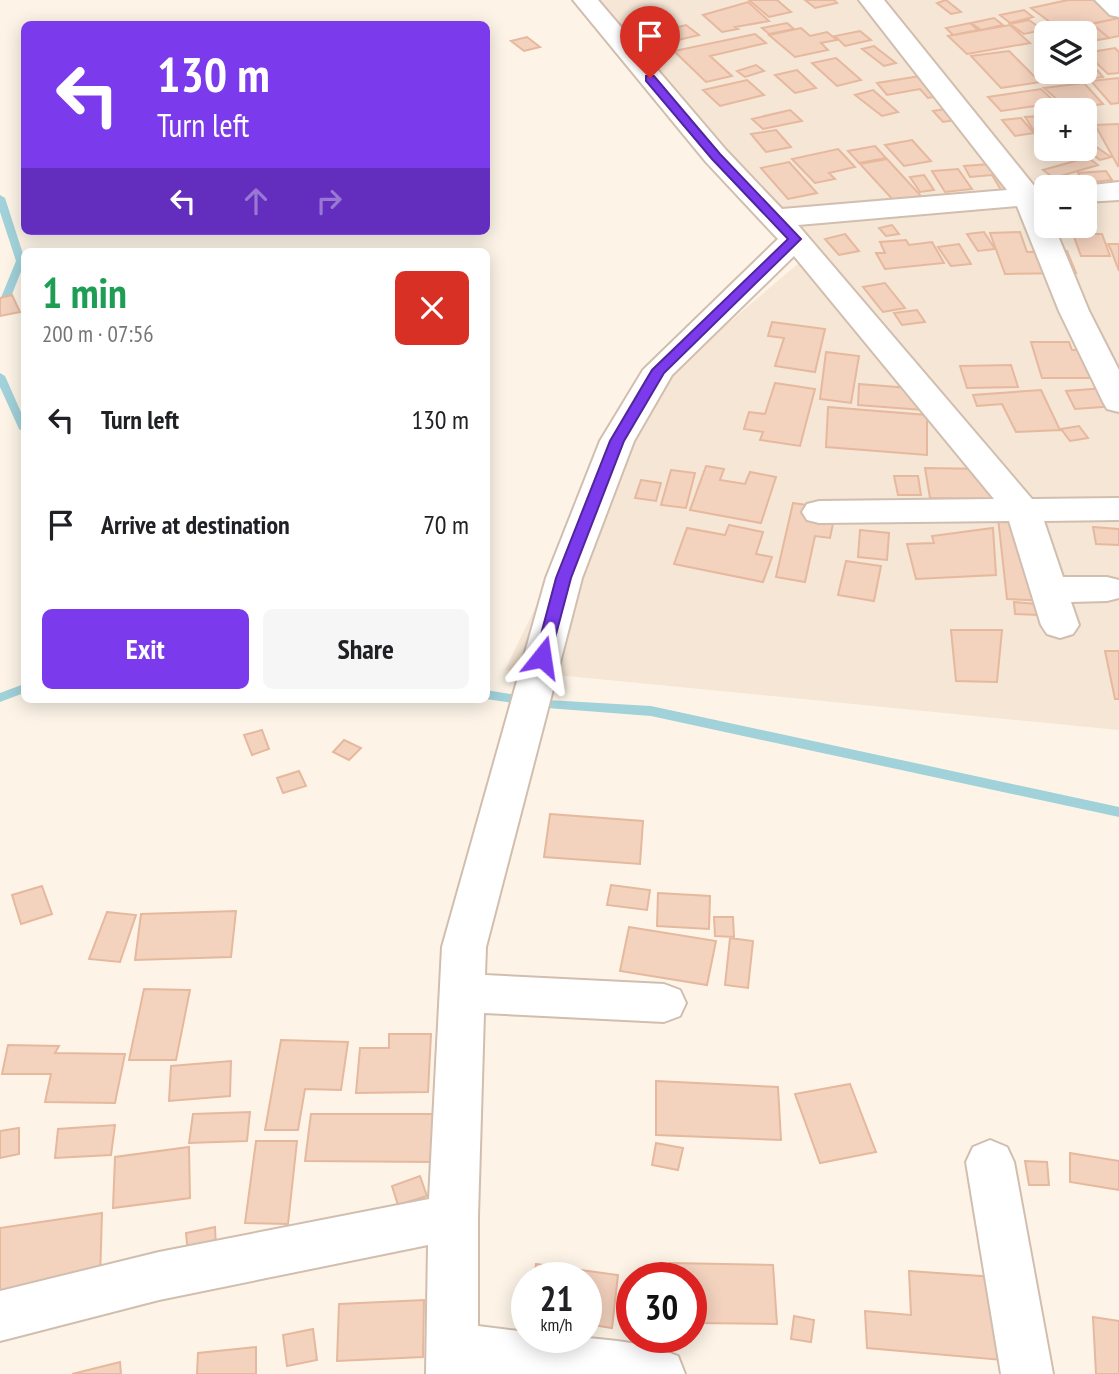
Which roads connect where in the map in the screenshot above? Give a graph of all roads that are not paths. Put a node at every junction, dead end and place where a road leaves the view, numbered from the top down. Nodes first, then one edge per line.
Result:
1 (585, 0) edge
2 (871, 0) edge
3 (1107, 0) edge
4 (1119, 10) edge
5 (1119, 191) edge
6 (1034, 192) edge
7 (1097, 192) edge
8 (1034, 196) edge
9 (786, 228) junction
10 (1050, 238) edge
11 (1119, 402) edge
12 (1119, 509) edge
13 (1023, 511) junction
14 (819, 512) dead end
15 (1048, 590) junction
16 (1108, 590) dead end
17 (1060, 625) dead end
18 (461, 993) junction
19 (664, 1003) dead end
20 (990, 1162) dead end
21 (453, 1217) junction
22 (0, 1317) edge
23 (452, 1361) edge
24 (659, 1374) edge
25 (1027, 1374) edge

1 - 9 street
2 - 6 street
3 - 4 street
5 - 7 street
8 - 9 street
9 - 13 street
9 - 18 street
10 - 11 street
12 - 13 street
13 - 14 street
13 - 15 street
15 - 16 street
15 - 17 street
18 - 19 street
18 - 21 street
20 - 25 street
21 - 22 street
21 - 23 street
23 - 24 street

